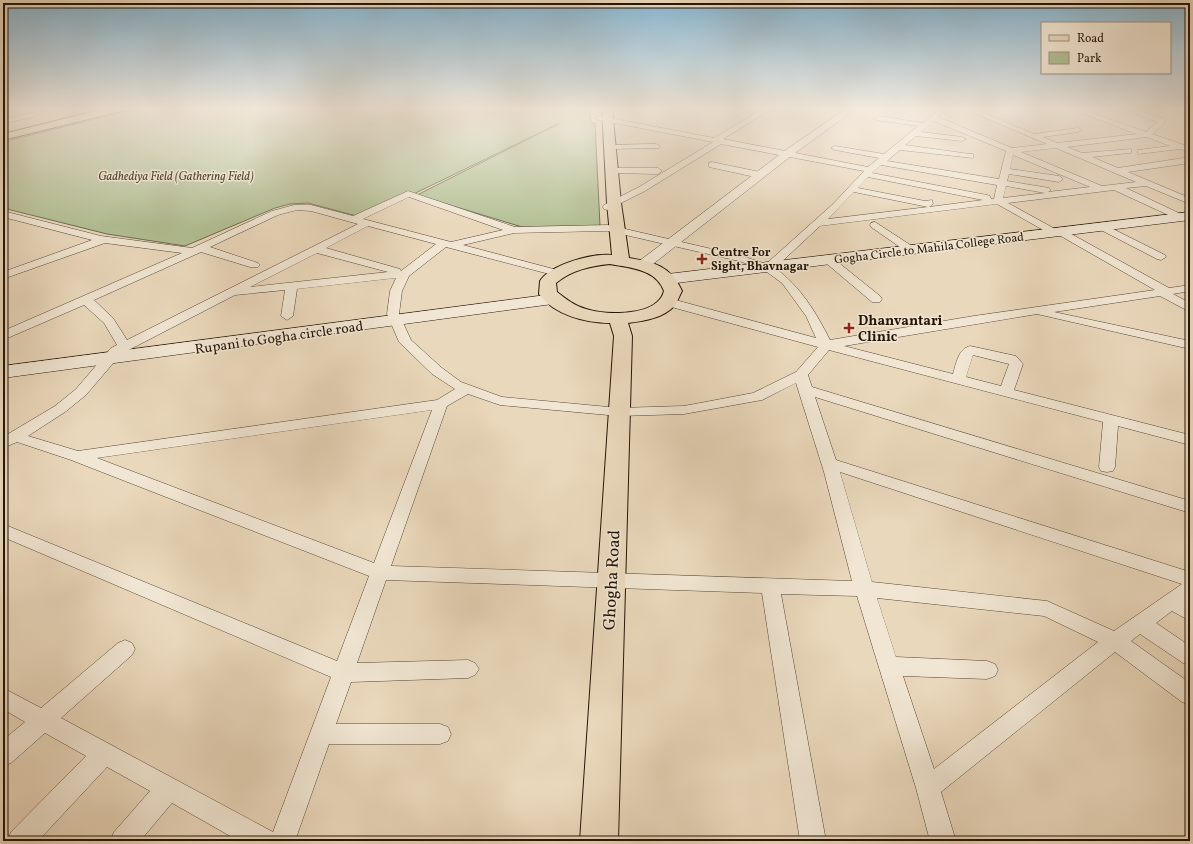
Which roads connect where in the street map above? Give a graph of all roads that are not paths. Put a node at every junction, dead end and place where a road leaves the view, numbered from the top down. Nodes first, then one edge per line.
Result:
1 (605, 147) edge
2 (609, 147) edge
3 (612, 147) edge
4 (708, 147) edge
5 (752, 147) edge
6 (796, 147) edge
7 (898, 147) edge
8 (901, 147) edge
9 (1000, 147) edge
10 (1039, 147) edge
11 (1060, 147) edge
12 (1172, 147) edge
13 (835, 148) dead end
14 (1128, 151) dead end
15 (649, 152) dead end
16 (1010, 152) junction
17 (1141, 152) dead end
18 (787, 154) junction
19 (970, 156) dead end
20 (1080, 156) junction
21 (883, 160) junction
22 (1190, 160) edge
23 (712, 165) dead end
24 (1113, 170) junction
25 (611, 171) junction
26 (658, 171) dead end
27 (1005, 171) junction
28 (868, 172) junction
29 (760, 175) junction
30 (1063, 177) junction
31 (1002, 183) junction
32 (1147, 184) junction
33 (1116, 187) junction
34 (934, 188) junction
35 (852, 189) junction
36 (1101, 189) junction
37 (1062, 193) junction
38 (998, 200) junction
39 (1190, 201) edge
40 (610, 205) junction
41 (3, 214) edge
42 (1185, 217) edge
43 (354, 219) junction
44 (367, 223) junction
45 (818, 223) junction
46 (875, 225) dead end
47 (1103, 227) junction
48 (613, 229) junction
49 (514, 230) junction
50 (1058, 232) junction
51 (105, 239) junction
52 (674, 242) junction
53 (447, 244) junction
54 (167, 249) junction
55 (197, 249) junction
56 (316, 249) junction
57 (911, 250) junction
58 (1161, 256) dead end
59 (616, 260) junction
60 (830, 261) junction
61 (168, 263) junction
62 (254, 265) dead end
63 (643, 265) junction
64 (768, 268) junction
65 (557, 273) junction
66 (404, 274) junction
67 (3, 276) edge
68 (668, 279) junction
69 (292, 286) junction
70 (1190, 288) edge
71 (1163, 292) junction
72 (230, 293) junction
73 (551, 297) junction
74 (876, 299) dead end
75 (86, 300) junction
76 (668, 302) junction
77 (1190, 308) edge
78 (1033, 311) junction
79 (287, 316) dead end
80 (395, 318) junction
81 (618, 319) junction
82 (3, 336) edge
83 (826, 345) junction
84 (1190, 345) edge
85 (116, 352) junction
86 (3, 363) edge
87 (3, 372) edge
88 (958, 379) junction
89 (803, 382) junction
90 (466, 389) junction
91 (1006, 391) junction
92 (441, 404) junction
93 (619, 412) junction
94 (1110, 419) junction
95 (9, 440) edge
96 (1190, 440) edge
97 (77, 456) junction
98 (829, 463) junction
99 (1107, 467) dead end
100 (1190, 507) edge
101 (3, 530) edge
102 (380, 573) junction
103 (1190, 579) edge
104 (611, 581) junction
105 (770, 586) junction
106 (1190, 588) edge
107 (864, 589) junction
108 (1171, 601) junction
109 (1190, 613) edge
110 (1140, 624) junction
111 (1115, 641) junction
112 (125, 649) dead end
113 (1190, 657) edge
114 (889, 666) junction
115 (468, 669) dead end
116 (987, 670) dead end
117 (343, 673) junction
118 (1190, 695) edge
119 (3, 698) edge
120 (43, 719) junction
121 (321, 734) junction
122 (440, 734) dead end
123 (105, 753) junction
124 (3, 755) edge
125 (169, 788) junction
126 (928, 788) junction
127 (20, 841) edge
128 (123, 841) edge
129 (264, 841) edge
130 (282, 841) edge
131 (599, 841) edge
132 (813, 841) edge
133 (943, 841) edge

1 - 40 main road
2 - 25 main road
3 - 15 street
4 - 40 street
5 - 18 street
6 - 18 street
7 - 21 street
8 - 19 street
9 - 16 street
10 - 16 street
11 - 20 street
12 - 17 street
13 - 21 street
14 - 20 street
16 - 27 street
16 - 30 street
18 - 28 street
18 - 29 street
20 - 24 street
21 - 28 street
21 - 31 street
22 - 24 street
23 - 29 street
24 - 30 street
24 - 32 street
25 - 26 street
25 - 40 main road
27 - 30 street
27 - 31 street
28 - 34 street
28 - 35 street
29 - 52 street
30 - 36 street
31 - 37 street
31 - 38 street
32 - 33 street
32 - 39 street
33 - 36 street
33 - 42 street
34 - 35 street
34 - 38 street
35 - 45 street
36 - 37 street
37 - 38 street
38 - 45 street
38 - 50 street
40 - 48 main road
41 - 51 street
42 - 47 main road, Gogha Circle to Mahila College Road
43 - 44 street
43 - 49 street
43 - 55 street
44 - 53 street
44 - 56 street
45 - 64 street
46 - 57 street
47 - 50 main road, Gogha Circle to Mahila College Road
47 - 58 street
48 - 49 street
48 - 52 street
48 - 59 main road
49 - 53 street
50 - 57 main road, Gogha Circle to Mahila College Road
50 - 71 street
51 - 54 street
51 - 67 street
52 - 63 street
52 - 64 street
53 - 65 street
53 - 66 street
54 - 55 street
54 - 61 street
55 - 61 street
55 - 62 street
56 - 66 street
56 - 72 street
57 - 60 main road, Gogha Circle to Mahila College Road
59 - 63 main road
59 - 65 main road
60 - 64 main road, Gogha Circle to Mahila College Road
60 - 74 street
61 - 75 street
63 - 68 main road
64 - 68 main road, Gogha Circle to Mahila College Road
64 - 83 street
65 - 73 main road
66 - 69 street
66 - 80 street
68 - 76 main road
69 - 72 street
69 - 79 street
70 - 71 street
71 - 77 street
71 - 78 street
72 - 85 street
73 - 80 main road, Rupani to Gogha circle road
73 - 81 main road
75 - 82 street
75 - 85 street
76 - 81 main road
76 - 83 street
78 - 83 street
78 - 84 street
80 - 85 main road, Rupani to Gogha circle road
80 - 90 street
81 - 93 main road, Ghogha Road
83 - 88 street
83 - 89 street
85 - 86 main road, Rupani to Gogha circle road
85 - 87 main road, Rupani to Gogha circle road
85 - 95 street
88 - 91 street
88 - 91 street
89 - 93 street
89 - 98 street
89 - 100 street
90 - 92 street
90 - 93 street
91 - 94 street
92 - 97 street
92 - 102 street
93 - 104 main road, Ghogha Road
94 - 96 street
94 - 99 street
95 - 97 street
97 - 102 street
98 - 103 street
98 - 107 street
101 - 117 street
102 - 104 street
102 - 117 street
104 - 105 street
104 - 131 main road, Ghogha Road
105 - 107 street
105 - 132 street
106 - 108 street
107 - 111 street
107 - 114 street
108 - 109 street
108 - 110 street
110 - 111 street
110 - 113 street
111 - 118 street
111 - 126 street
112 - 120 street
114 - 116 street
114 - 126 street
115 - 117 street
117 - 121 street
119 - 120 street
120 - 123 street
120 - 124 street
121 - 122 street
121 - 130 street
123 - 125 street
123 - 127 street
125 - 128 street
125 - 129 street
126 - 133 street

